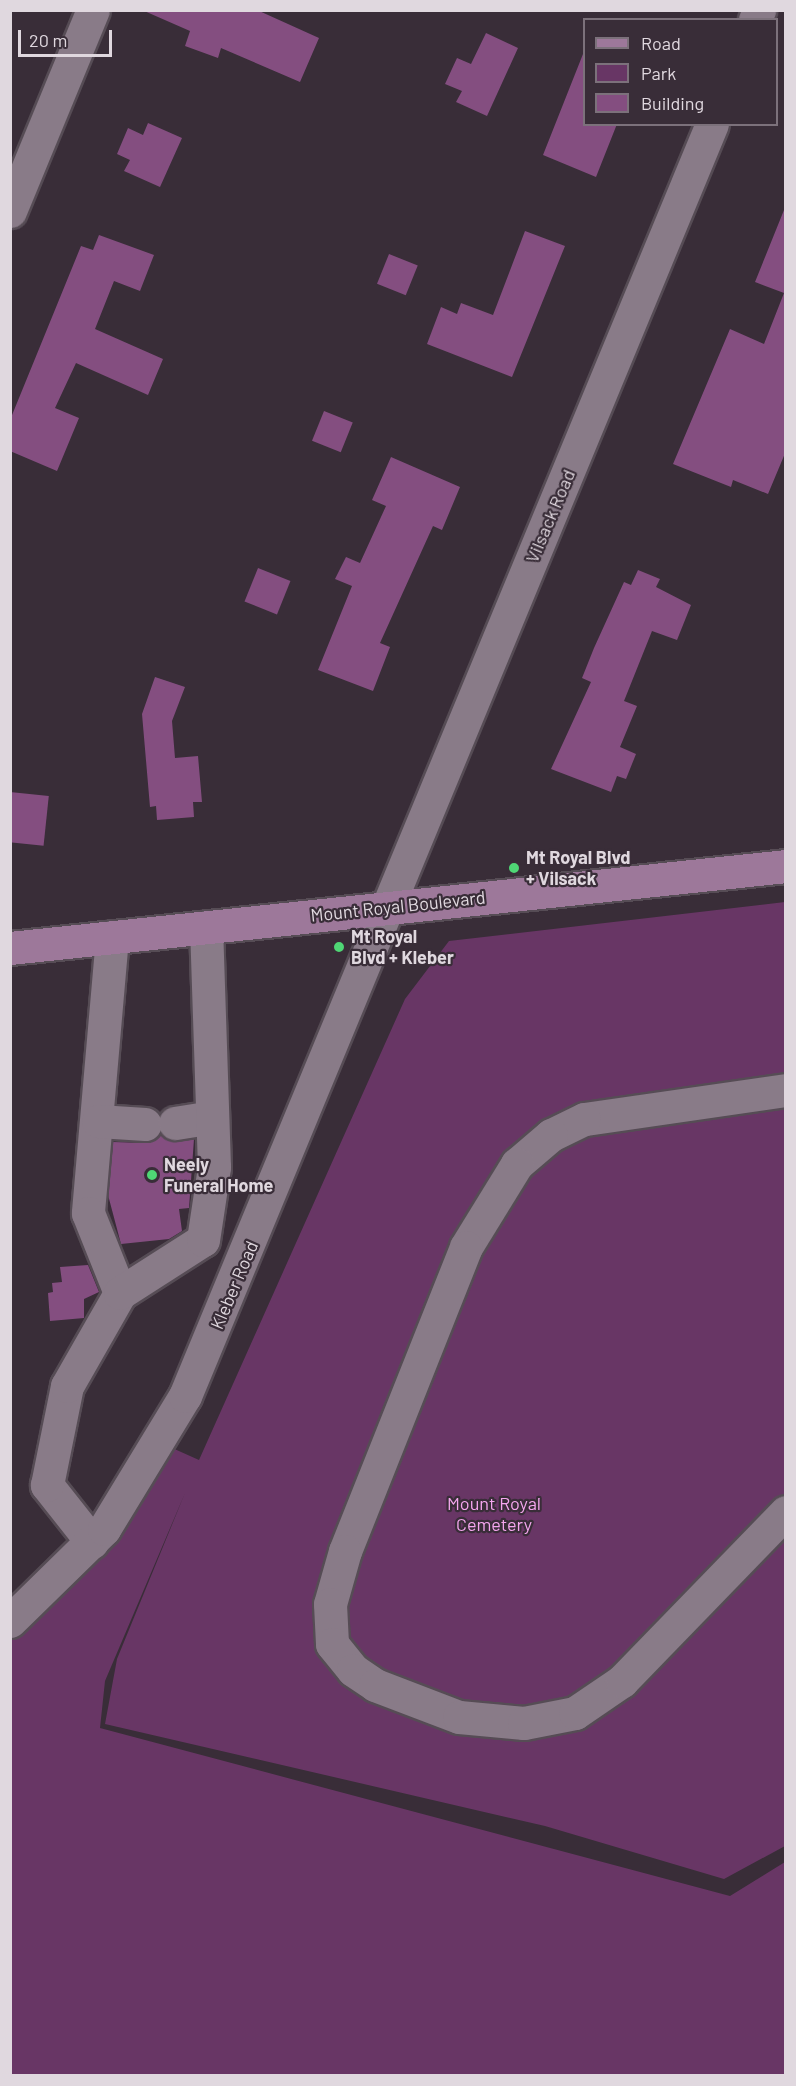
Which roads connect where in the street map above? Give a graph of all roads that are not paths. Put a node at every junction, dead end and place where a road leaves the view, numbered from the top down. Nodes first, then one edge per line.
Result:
1 (93, 10) edge
2 (711, 126) edge
3 (10, 211) edge
4 (786, 866) edge
5 (389, 907) junction
6 (206, 927) junction
7 (112, 938) junction
8 (10, 948) edge
9 (786, 1090) edge
10 (212, 1117) junction
11 (98, 1122) junction
12 (120, 1293) junction
13 (786, 1512) edge
14 (93, 1542) junction
15 (10, 1621) edge

1 - 3 street
2 - 5 street, Vilsack Road
4 - 5 main road, Mount Royal Boulevard
5 - 6 main road, Mount Royal Boulevard
5 - 14 street, Kleber Road
6 - 7 main road, Mount Royal Boulevard
6 - 10 street
7 - 8 main road, Mount Royal Boulevard
7 - 11 street
9 - 13 street
10 - 11 street
10 - 12 street
11 - 12 street
12 - 14 street
14 - 15 street, Kleber Road

